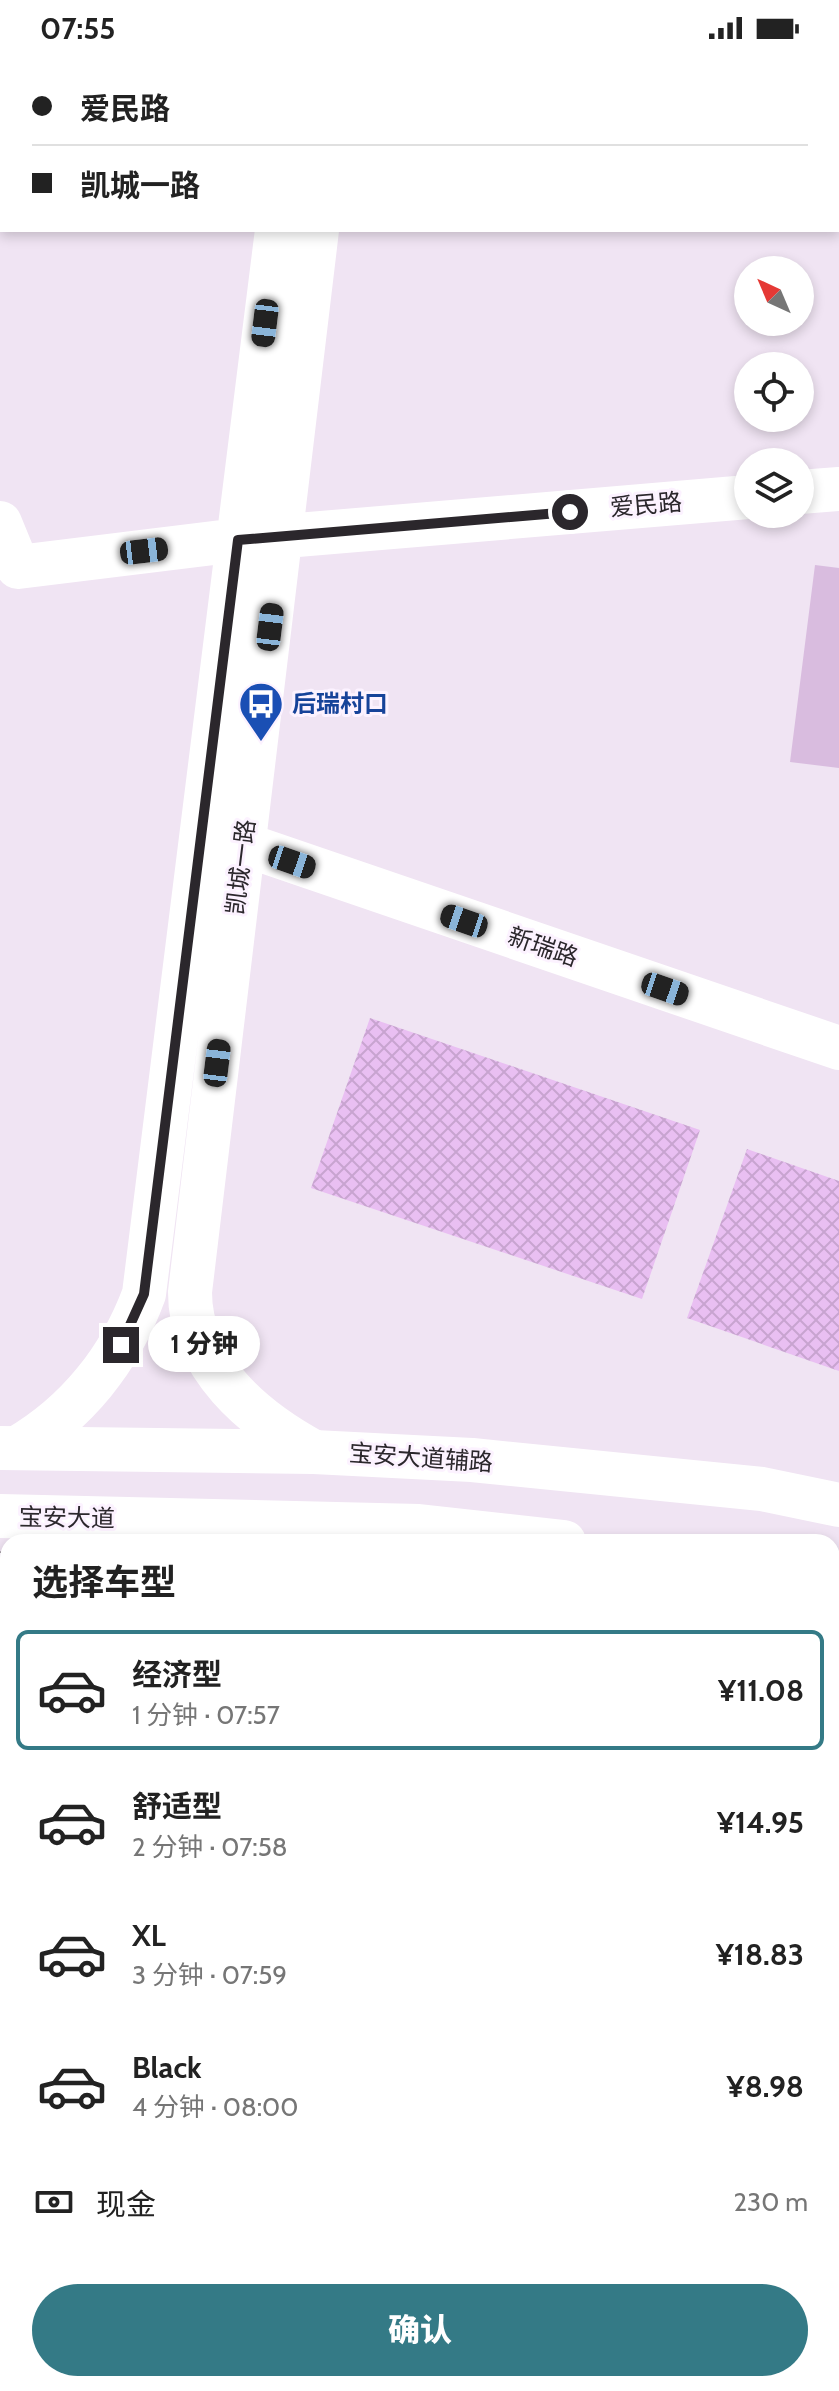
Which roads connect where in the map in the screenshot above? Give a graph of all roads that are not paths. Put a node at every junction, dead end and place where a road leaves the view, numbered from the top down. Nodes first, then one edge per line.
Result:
1 (277, 232) edge
2 (317, 232) edge
3 (839, 489) edge
4 (814, 491) edge
5 (734, 498) edge
6 (0, 523) edge
7 (281, 536) junction
8 (238, 540) junction
9 (202, 830) junction
10 (244, 844) junction
11 (839, 1048) edge
12 (8, 1448) edge
13 (314, 1452) junction
14 (839, 1505) edge
15 (0, 1516) edge
16 (492, 1534) edge

1 - 8 street, 凯城一路
2 - 7 street, 凯城一路
3 - 4 street
5 - 7 street, 爱民路
6 - 8 street, 爱民路
7 - 8 street, 爱民路
7 - 10 street, 凯城一路
8 - 9 street, 凯城一路
9 - 10 street, 新瑞路
9 - 12 street, 凯城一路
10 - 11 street, 新瑞路
10 - 13 street, 凯城一路
12 - 13 street, 宝安大道辅路
13 - 14 street, 宝安大道辅路
15 - 16 street, 宝安大道

